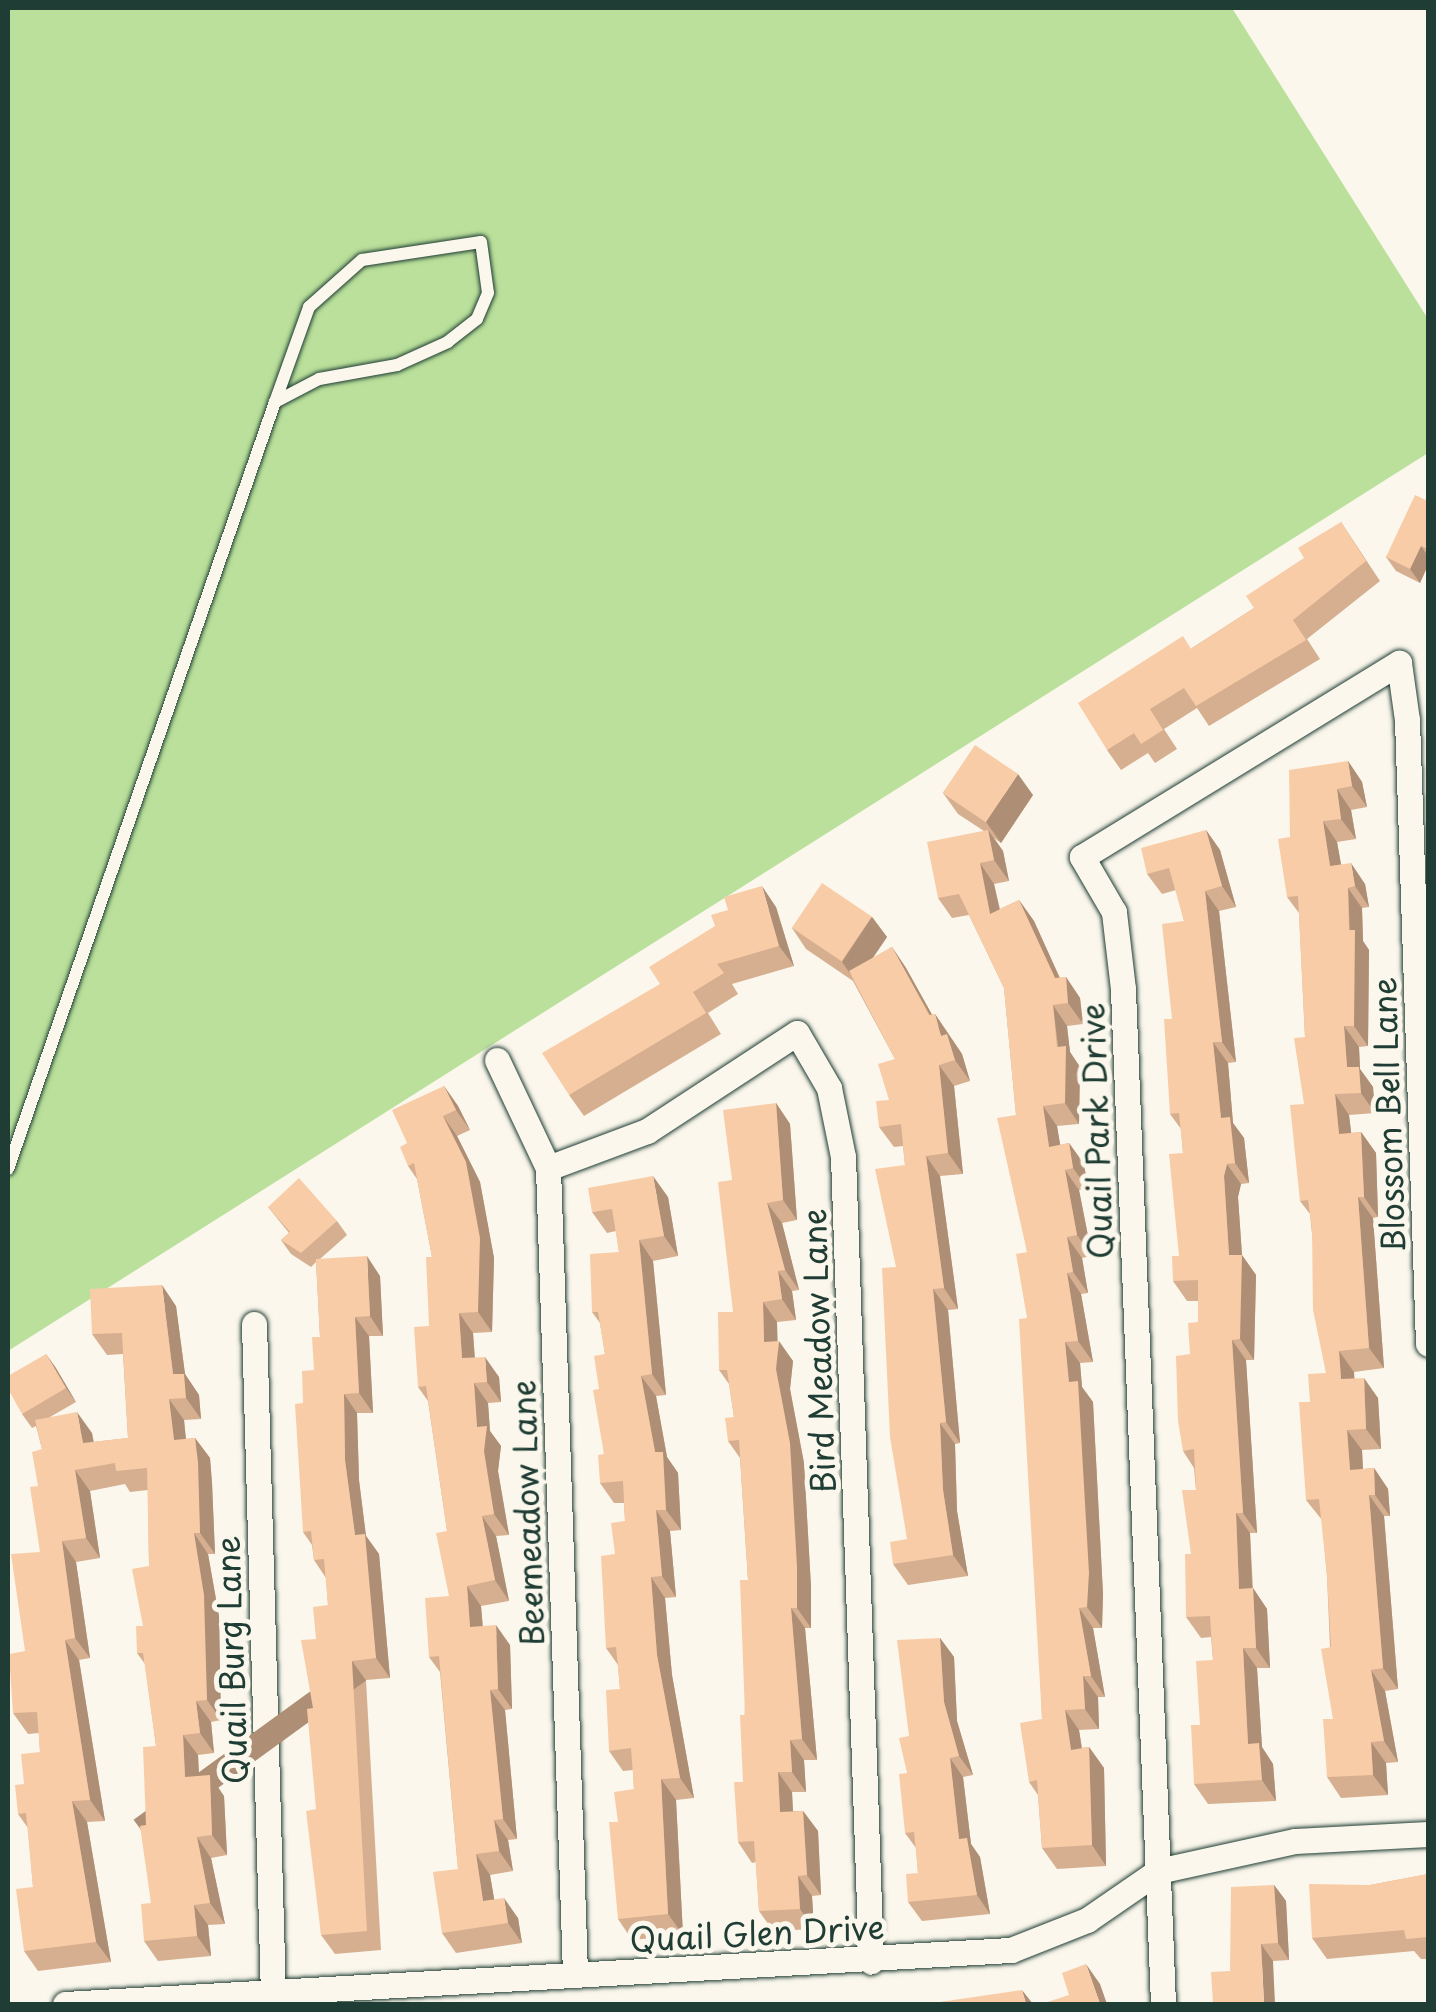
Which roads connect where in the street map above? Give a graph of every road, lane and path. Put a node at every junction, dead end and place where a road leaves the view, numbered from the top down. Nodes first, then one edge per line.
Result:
1 (275, 402) junction
2 (1412, 884) joint
3 (497, 1060) dead end
4 (548, 1168) junction
5 (8, 1169) edge
6 (254, 1324) dead end
7 (1428, 1344) edge
8 (1428, 1834) edge
9 (1158, 1870) junction
10 (871, 1962) junction
11 (575, 1974) junction
12 (273, 1994) junction
13 (65, 2004) edge
14 (1163, 2004) edge

1 - 1 lane
1 - 5 lane
2 - 7 street, Blossom Bell Lane
2 - 9 street, Quail Park Drive
3 - 4 street, Beemeadow Lane
4 - 10 street, Bird Meadow Lane
4 - 11 street, Beemeadow Lane
6 - 12 street, Quail Burg Lane
8 - 9 street, Quail Glen Drive
9 - 10 street, Quail Glen Drive
9 - 14 street, Quail Park Drive
10 - 11 street, Quail Glen Drive
11 - 12 street, Quail Glen Drive
12 - 13 street, Quail Glen Drive

